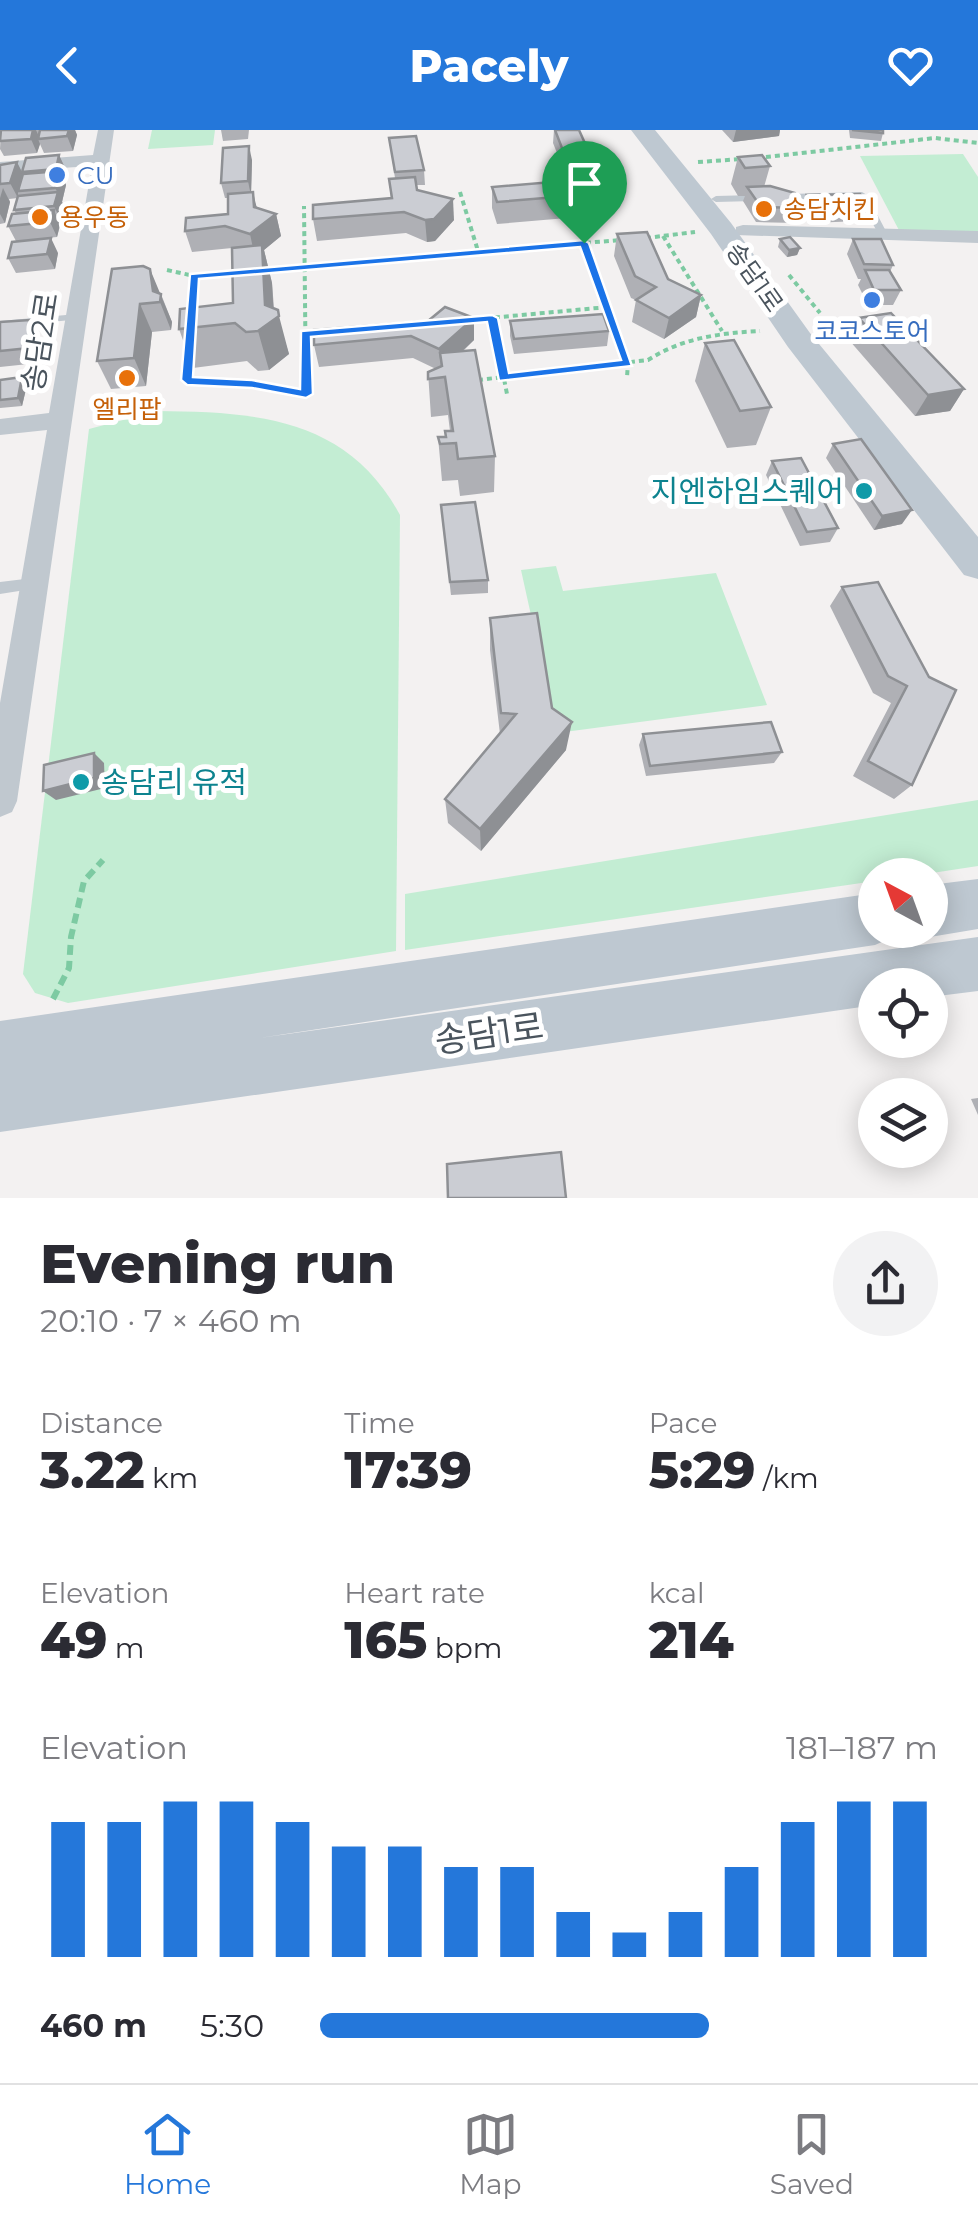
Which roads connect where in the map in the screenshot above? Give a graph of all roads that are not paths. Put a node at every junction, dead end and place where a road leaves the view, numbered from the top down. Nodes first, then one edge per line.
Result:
1 (106, 130) edge
2 (643, 130) edge
3 (658, 130) edge
4 (101, 160) junction
5 (0, 166) edge
6 (716, 199) junction
7 (744, 231) junction
8 (978, 236) edge
9 (884, 237) junction
10 (78, 317) junction
11 (0, 324) edge
12 (60, 420) junction
13 (0, 427) edge
14 (978, 520) edge
15 (978, 564) edge
16 (34, 584) junction
17 (0, 588) edge
18 (0, 801) edge
19 (978, 904) edge
20 (948, 908) edge
21 (858, 922) edge
22 (978, 964) edge
23 (0, 1049) edge
24 (0, 1103) edge

1 - 4 street, 송담2로
2 - 15 main road, 송담1로
3 - 6 main road, 송담1로
4 - 5 street
4 - 10 street, 송담2로
6 - 7 main road, 송담1로
6 - 9 lane
7 - 9 street
7 - 14 main road, 송담1로
8 - 9 street
10 - 11 lane
10 - 12 street, 송담2로
12 - 13 street
12 - 16 street, 송담2로
16 - 17 lane
16 - 18 street, 송담2로
19 - 20 main road
21 - 23 main road, 송담1로
22 - 24 main road, 송담1로

